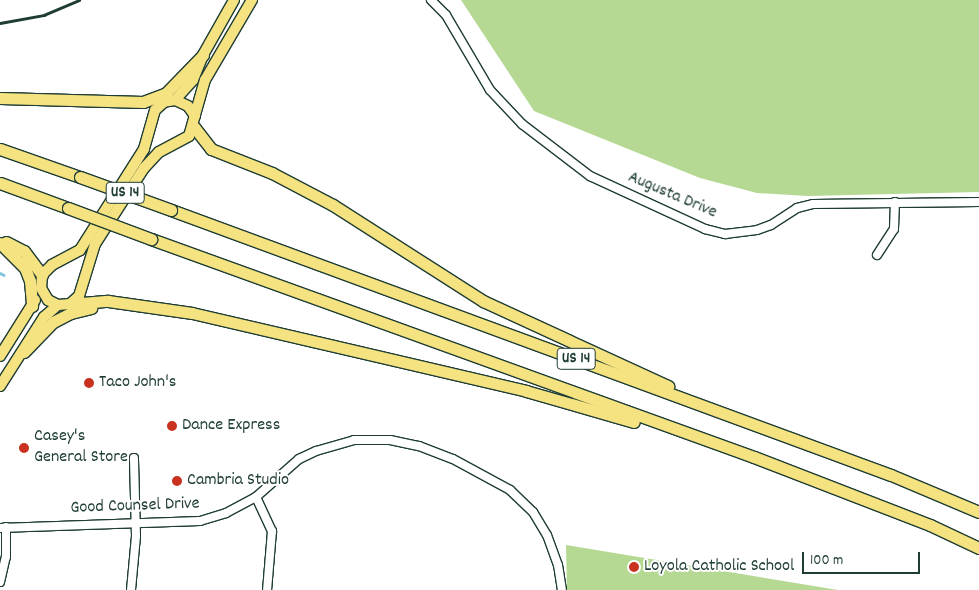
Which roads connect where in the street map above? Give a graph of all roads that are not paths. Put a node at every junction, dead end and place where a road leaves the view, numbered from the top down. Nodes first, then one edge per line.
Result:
1 (234, 0) edge
2 (252, 0) edge
3 (432, 0) edge
4 (203, 55) junction
5 (0, 98) edge
6 (165, 100) junction
7 (194, 121) junction
8 (0, 148) edge
9 (0, 183) edge
10 (895, 202) junction
11 (979, 202) edge
12 (0, 241) edge
13 (877, 255) dead end
14 (42, 275) junction
15 (41, 288) junction
16 (64, 304) junction
17 (138, 305) junction
18 (32, 306) junction
19 (24, 352) junction
20 (0, 356) edge
21 (0, 386) edge
22 (728, 415) junction
23 (754, 457) junction
24 (134, 458) dead end
25 (256, 497) junction
26 (979, 512) edge
27 (136, 524) junction
28 (3, 528) edge
29 (979, 548) edge
30 (0, 582) edge
31 (131, 590) edge
32 (267, 590) edge
33 (562, 590) edge

1 - 4 main road
2 - 7 main road
3 - 10 street, Augusta Drive
4 - 6 highway
4 - 6 main road
5 - 6 highway
6 - 7 main road
6 - 14 main road
7 - 16 main road
7 - 22 highway
8 - 22 highway, US 14, bridge
9 - 23 highway, US 14, bridge
10 - 11 street, Augusta Drive
10 - 13 street
12 - 14 highway
12 - 18 highway
14 - 15 main road
15 - 16 main road
15 - 18 main road
16 - 17 highway
16 - 19 main road
17 - 19 highway
17 - 23 highway
18 - 20 main road
19 - 21 main road
22 - 26 highway, US 14
23 - 29 highway, US 14
24 - 27 street
25 - 27 street, Good Counsel Drive
25 - 32 street
25 - 33 street, Good Counsel Drive
27 - 28 street, Good Counsel Drive
27 - 31 street
28 - 30 street

